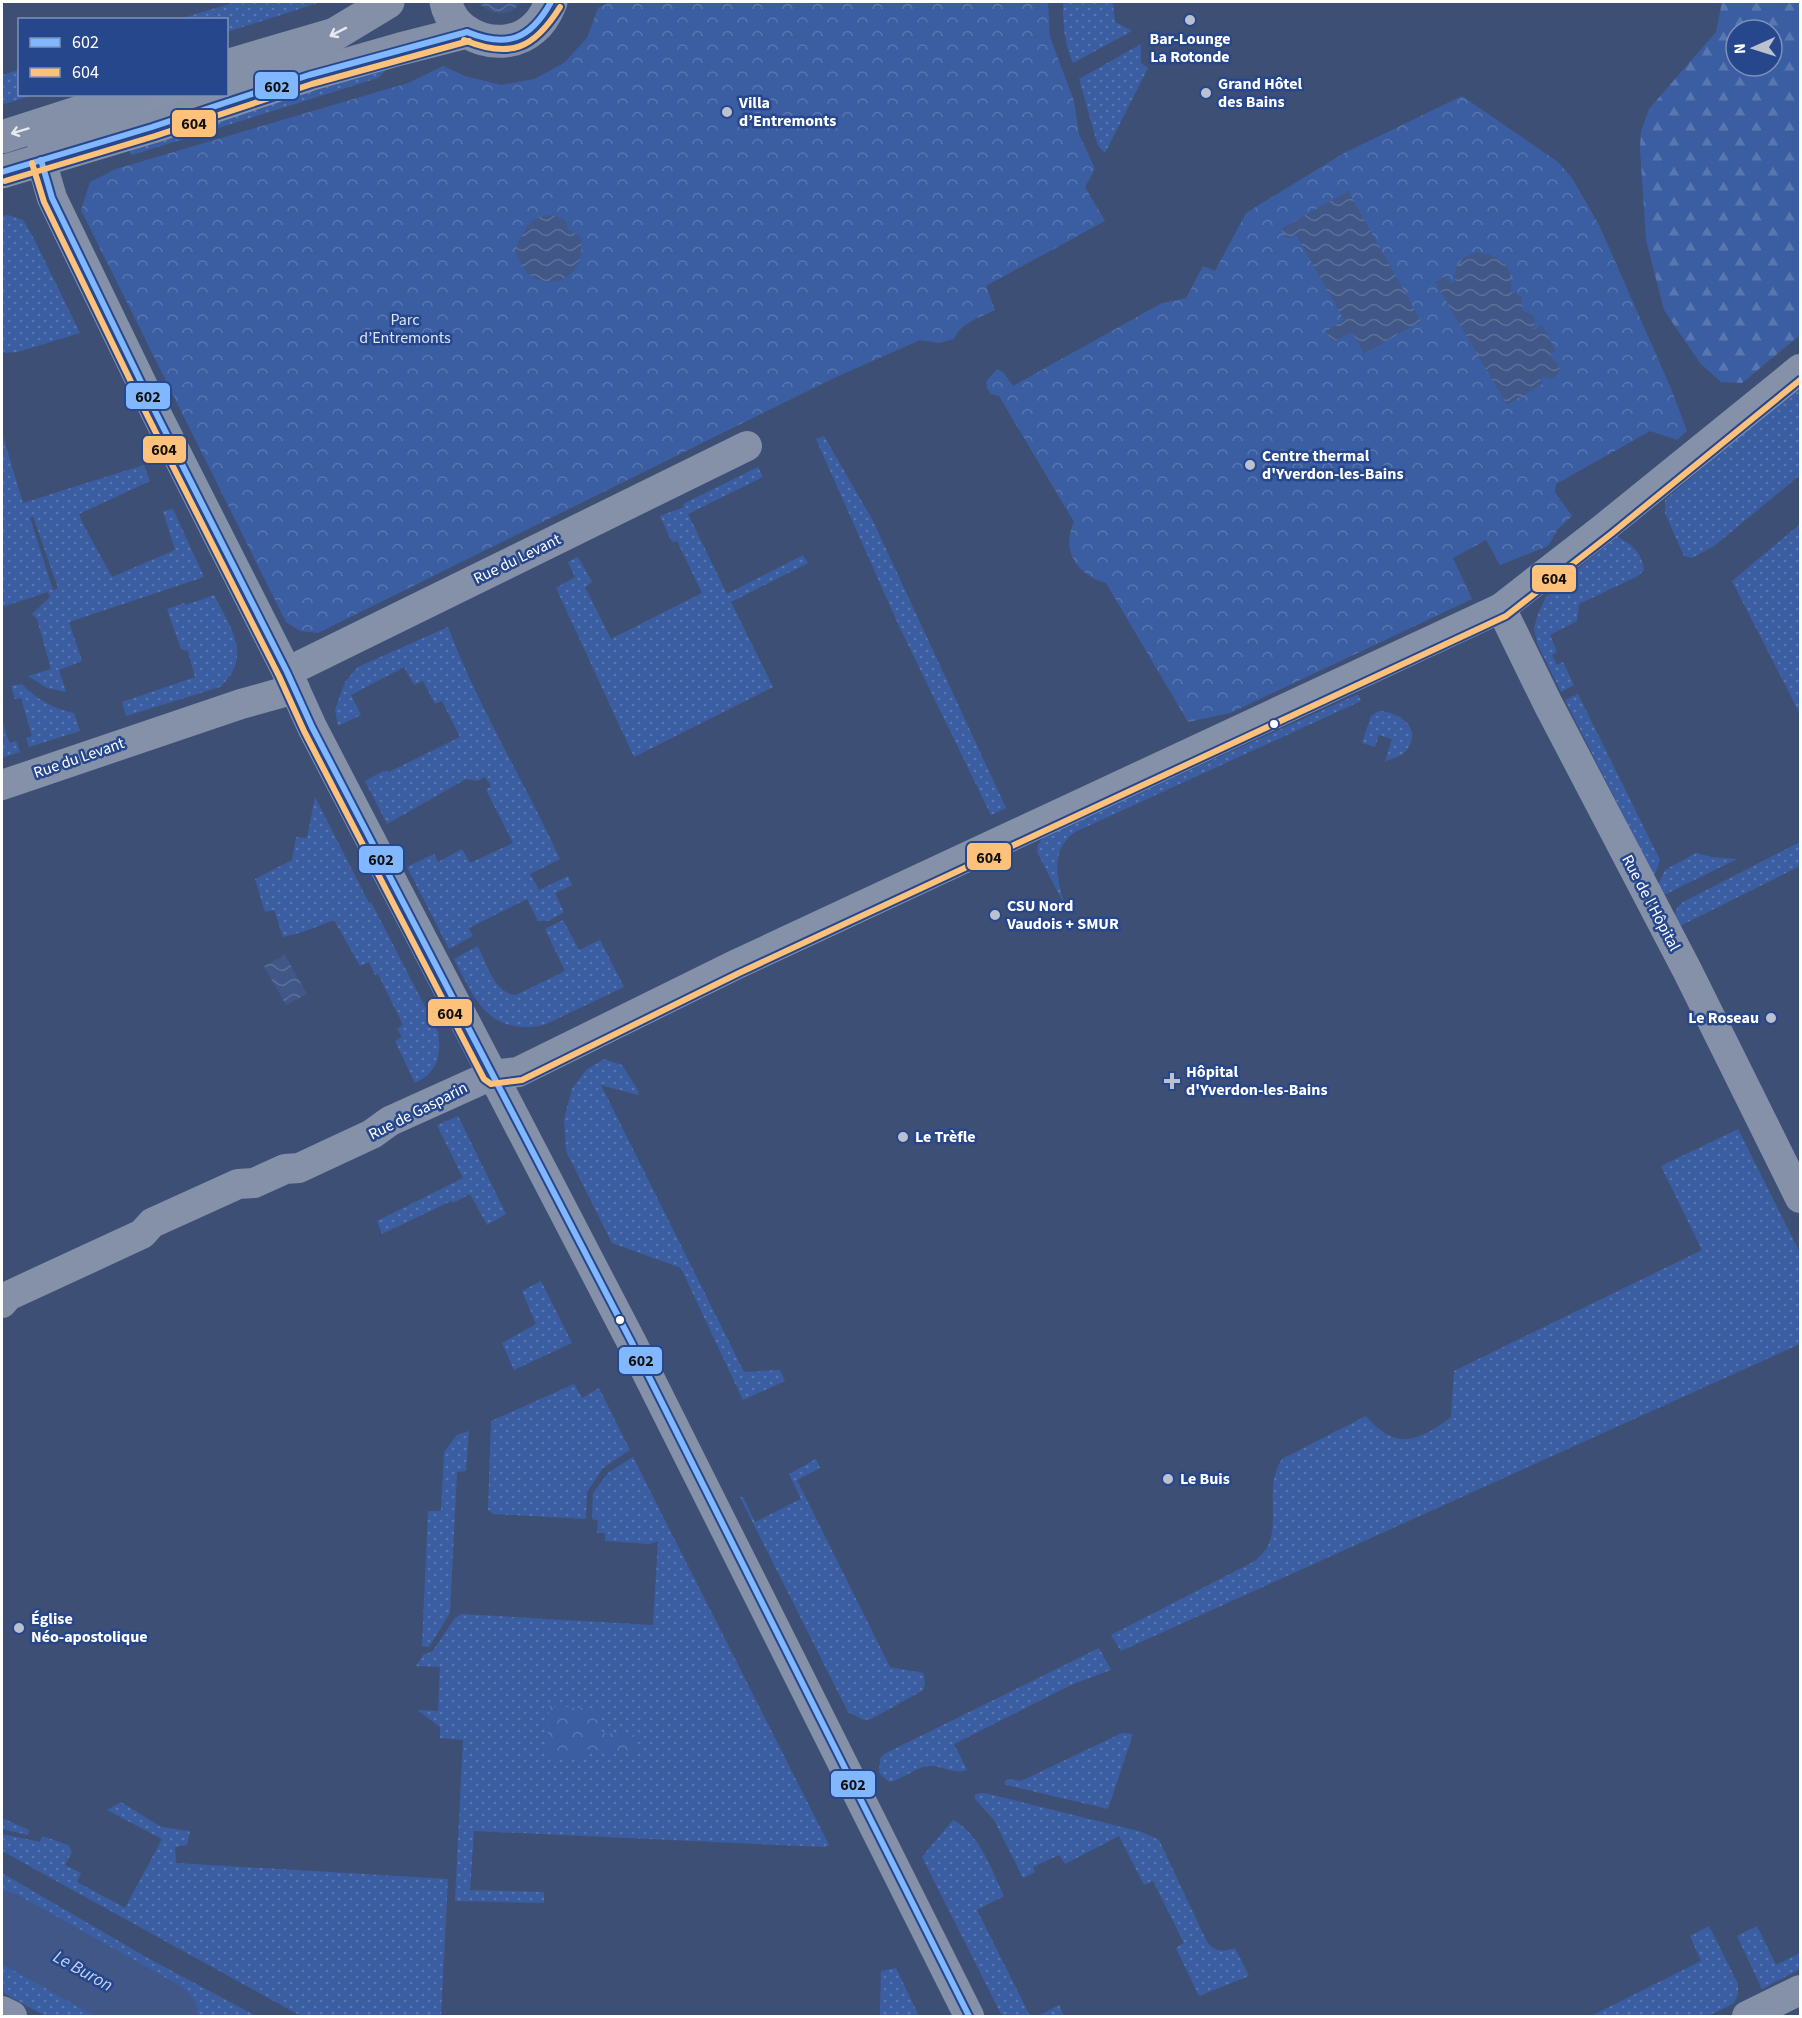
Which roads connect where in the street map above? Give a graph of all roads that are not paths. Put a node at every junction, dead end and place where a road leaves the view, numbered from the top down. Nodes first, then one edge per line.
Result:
1 (388, 2) edge
2 (446, 2) edge
3 (551, 2) edge
4 (467, 32) junction
5 (269, 53) junction
6 (228, 65) edge
7 (228, 82) edge
8 (130, 96) edge
9 (185, 96) edge
10 (2, 137) edge
11 (41, 160) junction
12 (2, 172) edge
13 (1800, 369) edge
14 (747, 446) dead end
15 (1502, 608) junction
16 (291, 680) junction
17 (2, 784) edge
18 (492, 1075) junction
19 (1800, 1198) edge
20 (2, 1303) edge
21 (1800, 1990) edge
22 (2, 2011) edge
23 (12, 2016) edge
24 (969, 2016) edge
25 (1747, 2016) edge

1 -> 5 main road
2 - 4 main road
3 - 4 main road
4 - 11 main road
5 - 6 main road
5 - 7 street
8 -> 10 main road
9 - 11 street
11 - 12 main road
11 - 16 street
13 - 15 street, Rue de Gasparin
14 - 16 street, Rue du Levant
15 - 18 street, Rue de Gasparin
15 - 19 street, Rue de l'Hôpital
16 - 17 street, Rue du Levant
16 - 18 street
18 - 20 street, Rue de Gasparin
18 - 24 street
21 - 25 street
22 - 23 street

